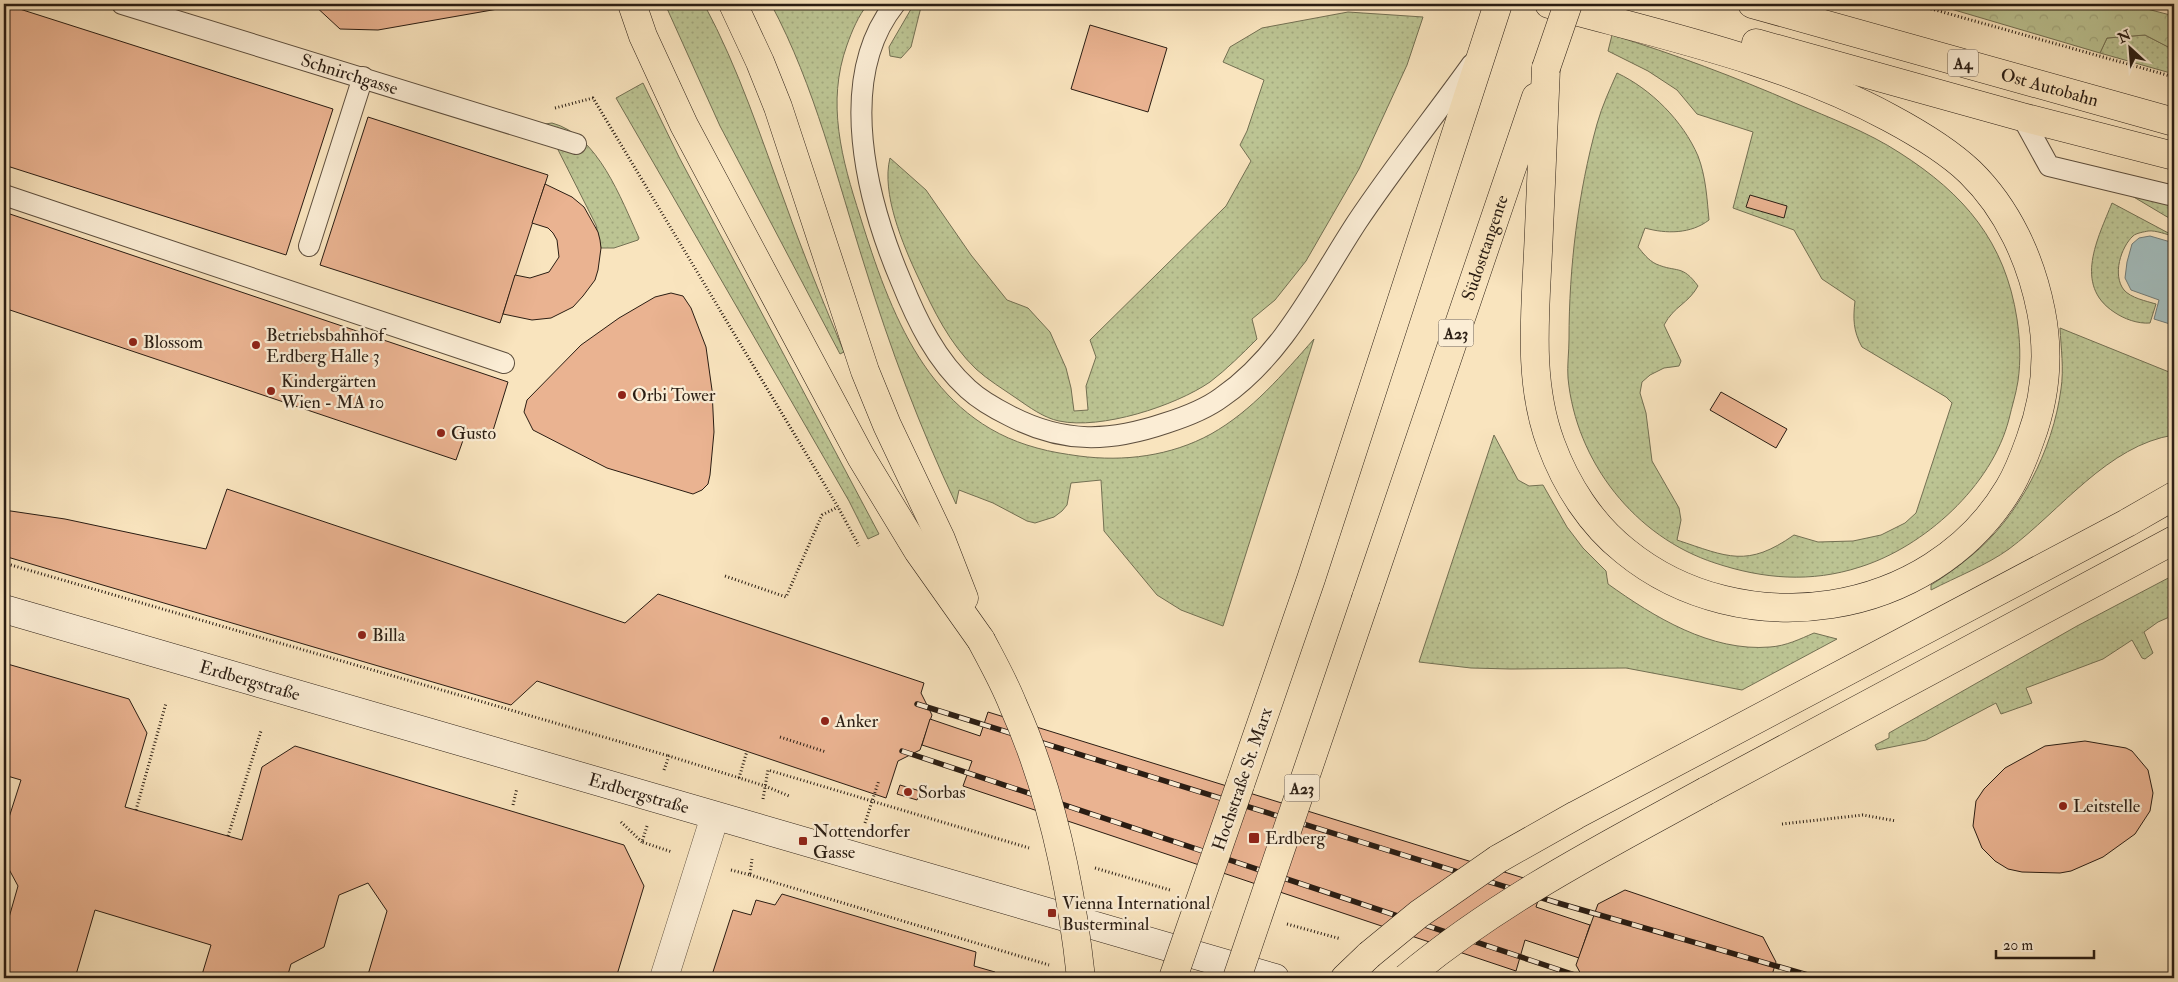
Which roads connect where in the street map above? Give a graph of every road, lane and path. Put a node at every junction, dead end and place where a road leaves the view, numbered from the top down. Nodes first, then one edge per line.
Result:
1 (122, 4) edge
2 (632, 4) edge
3 (733, 4) edge
4 (895, 4) edge
5 (1498, 4) edge
6 (1550, 4) edge
7 (1568, 4) edge
8 (1617, 4) edge
9 (1752, 4) edge
10 (1914, 4) edge
11 (1483, 50) junction
12 (1546, 68) junction
13 (363, 77) junction
14 (2174, 77) edge
15 (2022, 117) junction
16 (506, 122) junction
17 (2174, 122) edge
18 (576, 144) dead end
19 (2174, 156) edge
20 (4, 195) edge
21 (2174, 196) edge
22 (310, 246) dead end
23 (504, 363) dead end
24 (2174, 496) edge
25 (838, 507) junction
26 (2174, 540) edge
27 (929, 545) junction
28 (859, 546) dead end
29 (4, 563) edge
30 (725, 576) dead end
31 (4, 609) edge
32 (166, 703) dead end
33 (261, 731) dead end
34 (780, 737) dead end
35 (747, 751) dead end
36 (826, 752) dead end
37 (669, 756) dead end
38 (739, 778) dead end
39 (879, 780) dead end
40 (518, 785) dead end
41 (789, 796) dead end
42 (872, 802) junction
43 (513, 805) dead end
44 (136, 810) dead end
45 (715, 816) junction
46 (619, 819) dead end
47 (1896, 820) dead end
48 (864, 823) dead end
49 (1782, 824) dead end
50 (228, 836) dead end
51 (642, 842) dead end
52 (1034, 850) dead end
53 (1092, 867) dead end
54 (750, 875) dead end
55 (1177, 892) dead end
56 (1282, 922) dead end
57 (1349, 942) dead end
58 (1054, 967) dead end
59 (1222, 973) edge
60 (1454, 973) dead end
61 (664, 978) edge
62 (1081, 978) edge
63 (1173, 978) edge
64 (1275, 978) edge
65 (1345, 978) edge
66 (1406, 978) edge
67 (1473, 978) edge

1 - 13 lane, Schnirchgasse
2 - 27 highway
3 - 27 highway
4 - 11 lane
5 - 11 highway
6 - 12 highway
7 - 12 highway, A23, bridge
8 - 15 highway
9 - 17 highway, Ost Autobahn / A4
10 - 14 path
11 - 63 highway, Hochstraße St. Marx, bridge
12 - 59 highway, Südosttangente / A23, bridge
13 - 16 lane, Schnirchgasse
13 - 22 lane
15 - 19 highway
15 - 21 lane
16 - 18 lane, Schnirchgasse
16 - 25 path
20 - 23 lane
24 - 65 highway, bridge
25 - 28 path
25 - 30 path
26 - 66 highway, bridge
27 - 62 highway, bridge
29 - 37 path
31 - 45 street, Erdbergstraße
32 - 44 path
33 - 50 path
34 - 36 path
35 - 38 path
39 - 42 path
40 - 43 path
41 - 42 path
42 - 48 path
42 - 52 path
45 - 59 street, Erdbergstraße
45 - 61 street
46 - 51 path
47 - 49 path
53 - 55 path
54 - 58 path
56 - 57 path
59 - 64 street, Erdbergstraße
60 - 67 path

